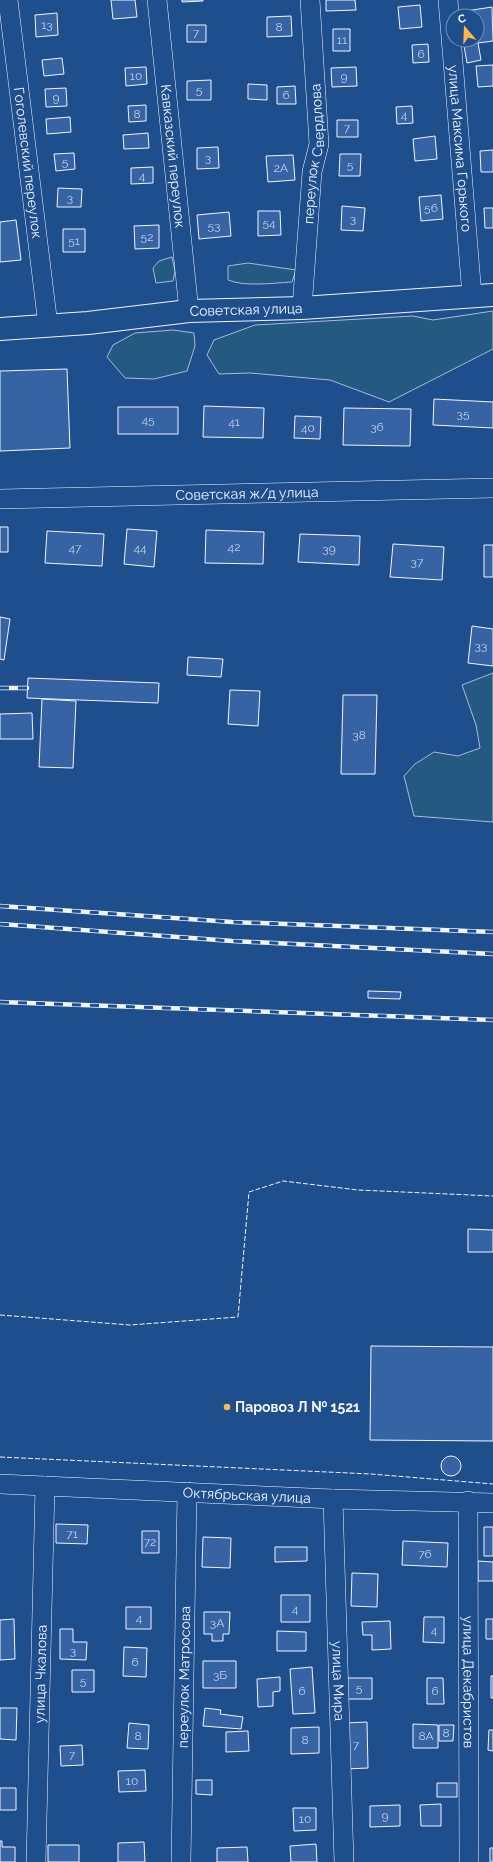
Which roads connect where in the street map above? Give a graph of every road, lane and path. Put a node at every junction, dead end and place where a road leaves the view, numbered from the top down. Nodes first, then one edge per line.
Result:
1 (8, 0) edge
2 (157, 0) edge
3 (310, 0) edge
4 (448, 0) edge
5 (483, 296) edge
6 (302, 308) junction
7 (189, 311) junction
8 (48, 325) junction
9 (0, 329) edge
10 (493, 488) edge
11 (0, 500) edge
12 (0, 1484) edge
13 (45, 1486) junction
14 (186, 1492) junction
15 (333, 1500) junction
16 (468, 1501) junction
17 (493, 1503) edge
18 (36, 1862) edge
19 (181, 1862) edge
20 (344, 1862) edge
21 (469, 1862) edge

1 - 8 street, Гоголевский переулок
2 - 7 street, Кавказский переулок
3 - 6 street, переулок Свердлова
4 - 5 street, улица Максима Горького
5 - 6 main road, Советская улица
6 - 7 main road, Советская улица
7 - 8 main road, Советская улица
8 - 9 main road, Советская улица
10 - 11 street, Советская ж/д улица
12 - 13 street, Октябрьская улица
13 - 14 street, Октябрьская улица
13 - 18 street, улица Чкалова
14 - 15 street, Октябрьская улица
14 - 19 street, переулок Матросова
15 - 16 street, Октябрьская улица
15 - 20 street, улица Мира
16 - 17 street, Октябрьская улица
16 - 21 street, улица Декабристов

